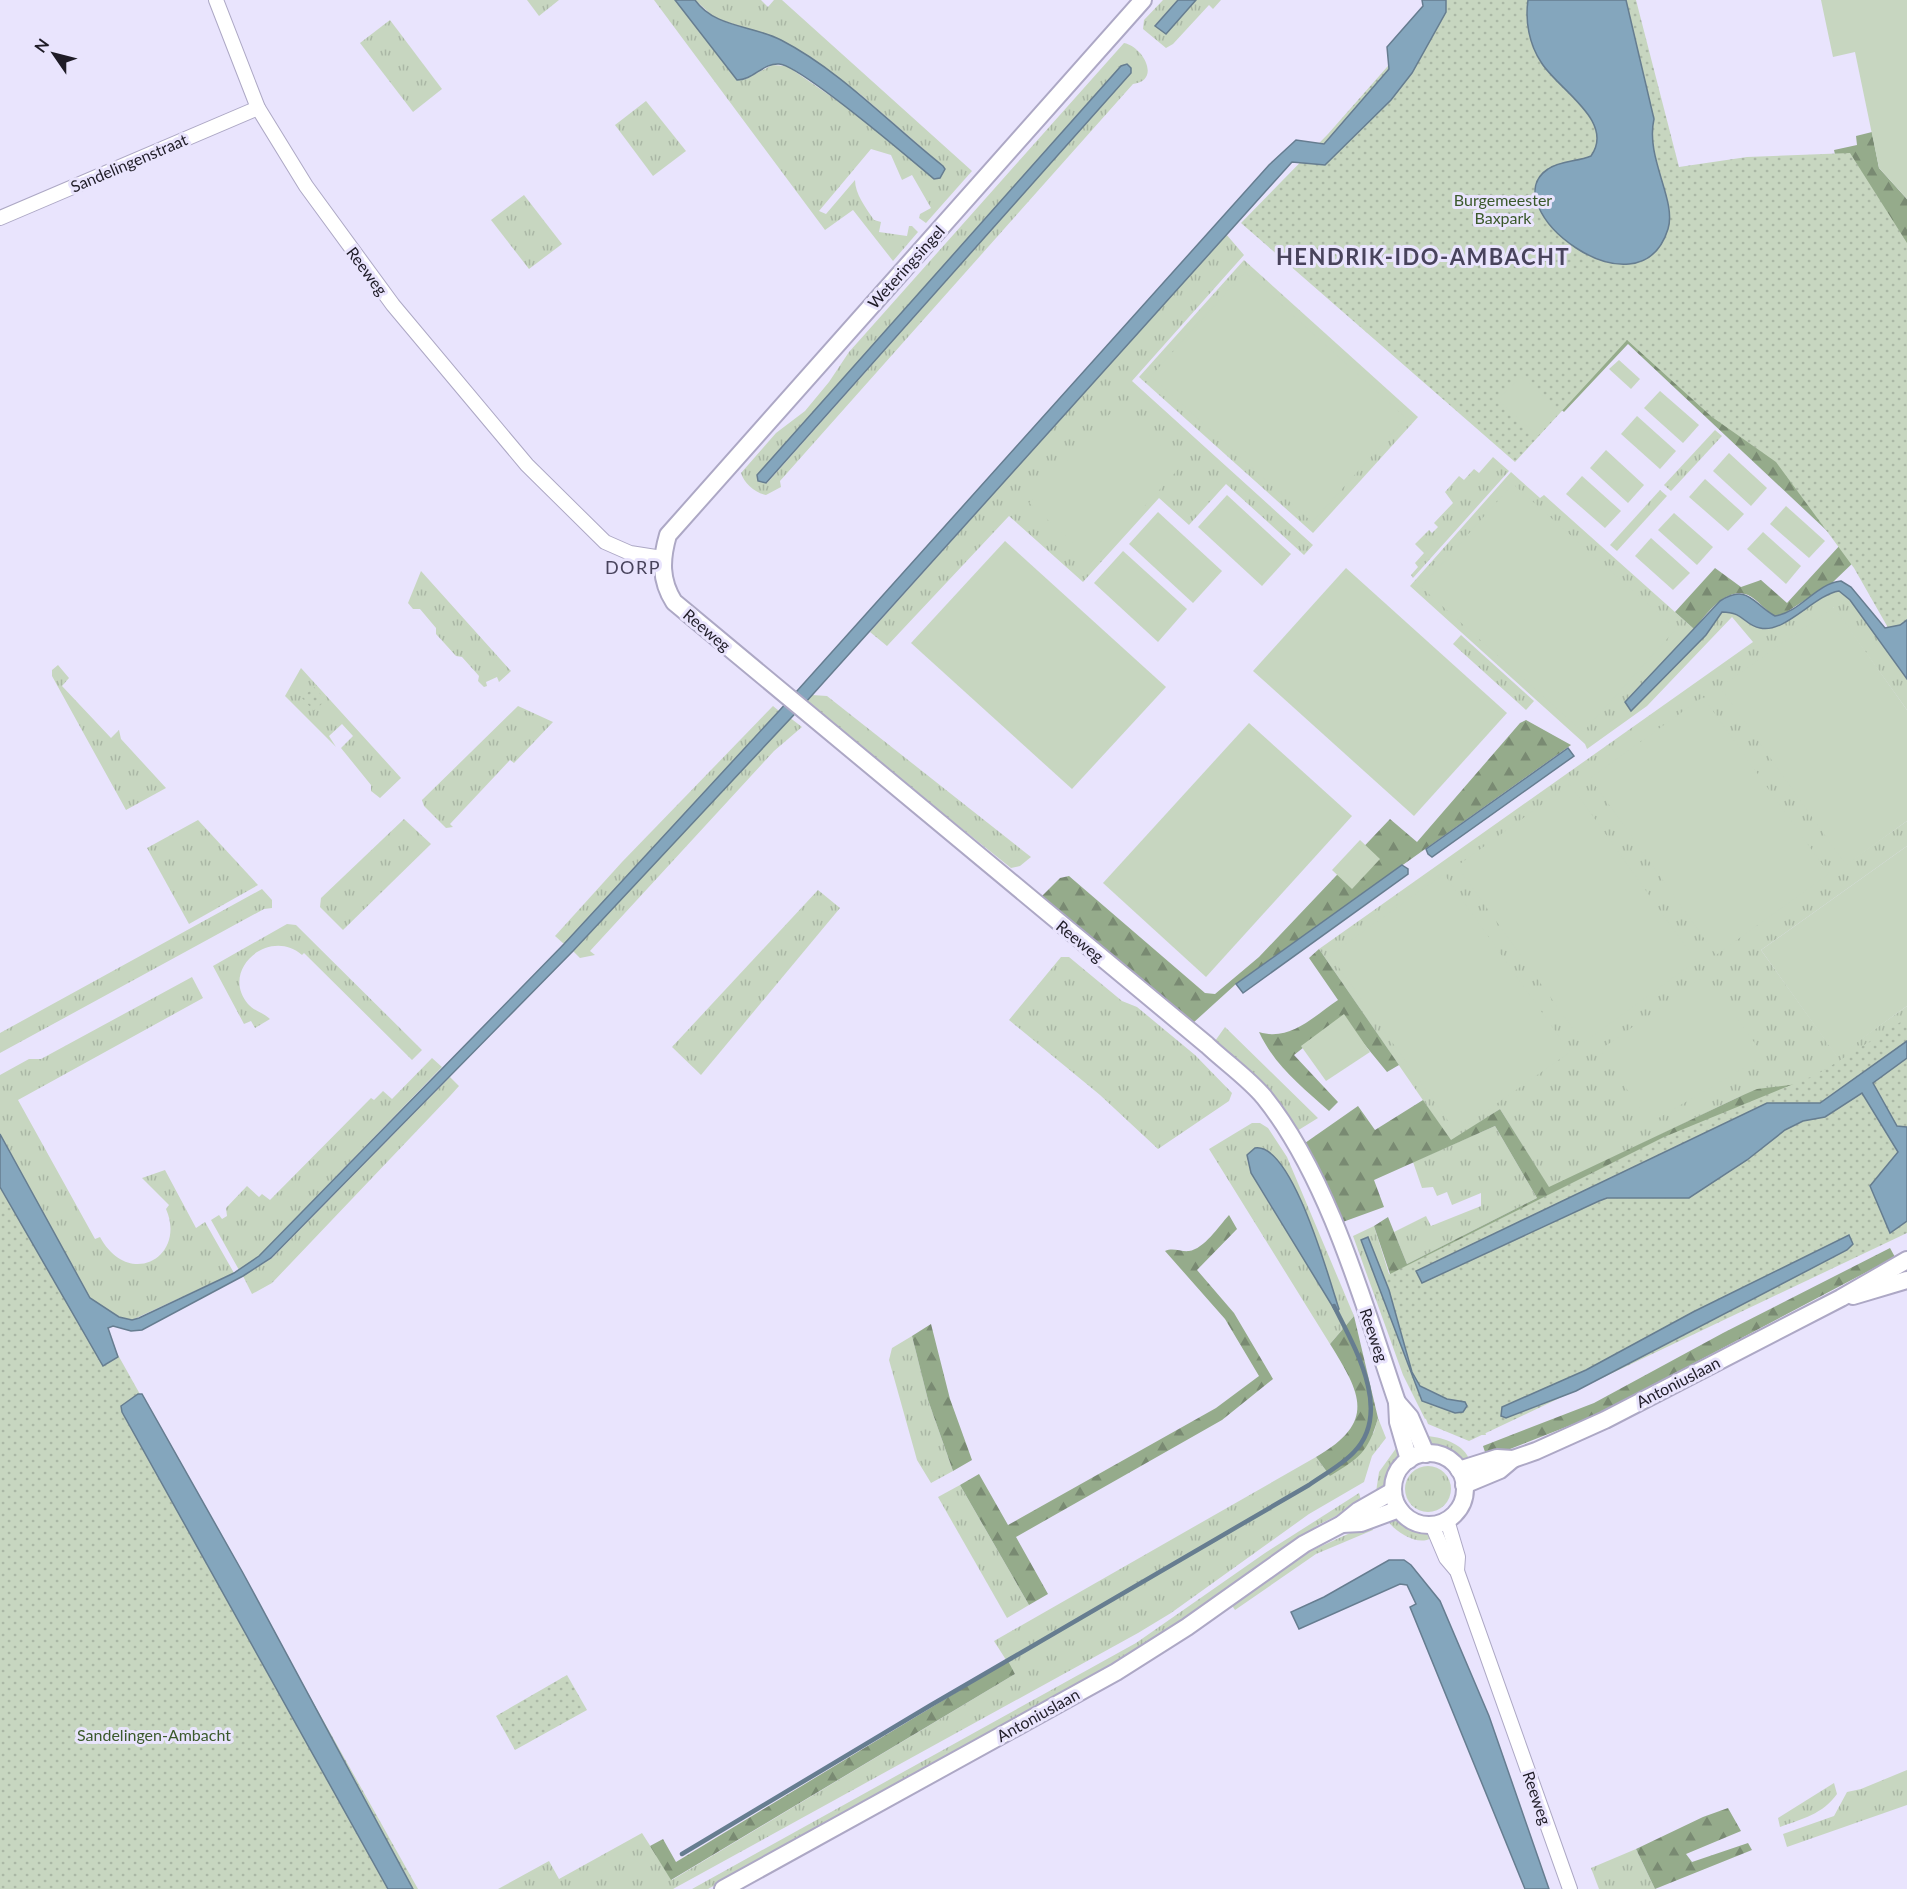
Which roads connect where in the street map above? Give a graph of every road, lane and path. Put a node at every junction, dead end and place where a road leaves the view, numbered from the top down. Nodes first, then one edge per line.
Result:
1 (216, 0) edge
2 (1143, 0) edge
3 (258, 108) junction
4 (0, 218) edge
5 (668, 535) joint
6 (662, 558) junction
7 (1907, 1260) edge
8 (1907, 1280) edge
9 (1840, 1299) junction
10 (1397, 1402) junction
11 (1426, 1454) junction
12 (1409, 1460) junction
13 (1461, 1478) junction
14 (1393, 1491) junction
15 (1398, 1509) junction
16 (1439, 1522) junction
17 (1342, 1524) junction
18 (723, 1889) edge
19 (1570, 1889) edge

1 - 3 street, Reeweg
2 - 5 main road, Weteringsingel
3 - 4 street, Sandelingenstraat
3 - 6 street, Reeweg
5 - 6 main road, Reeweg
6 - 10 main road, Reeweg
7 - 9 main road, Antoniuslaan
8 - 9 main road, Antoniuslaan
9 - 13 main road, Antoniuslaan
10 - 11 main road, Reeweg
10 - 12 main road, Reeweg
11 - 12 main road
11 - 13 main road
12 - 14 main road
13 - 16 main road
14 - 15 main road
14 - 17 main road, Antoniuslaan
15 - 16 main road
15 - 17 main road, Antoniuslaan
16 - 19 street, Reeweg
17 - 18 main road, Antoniuslaan

